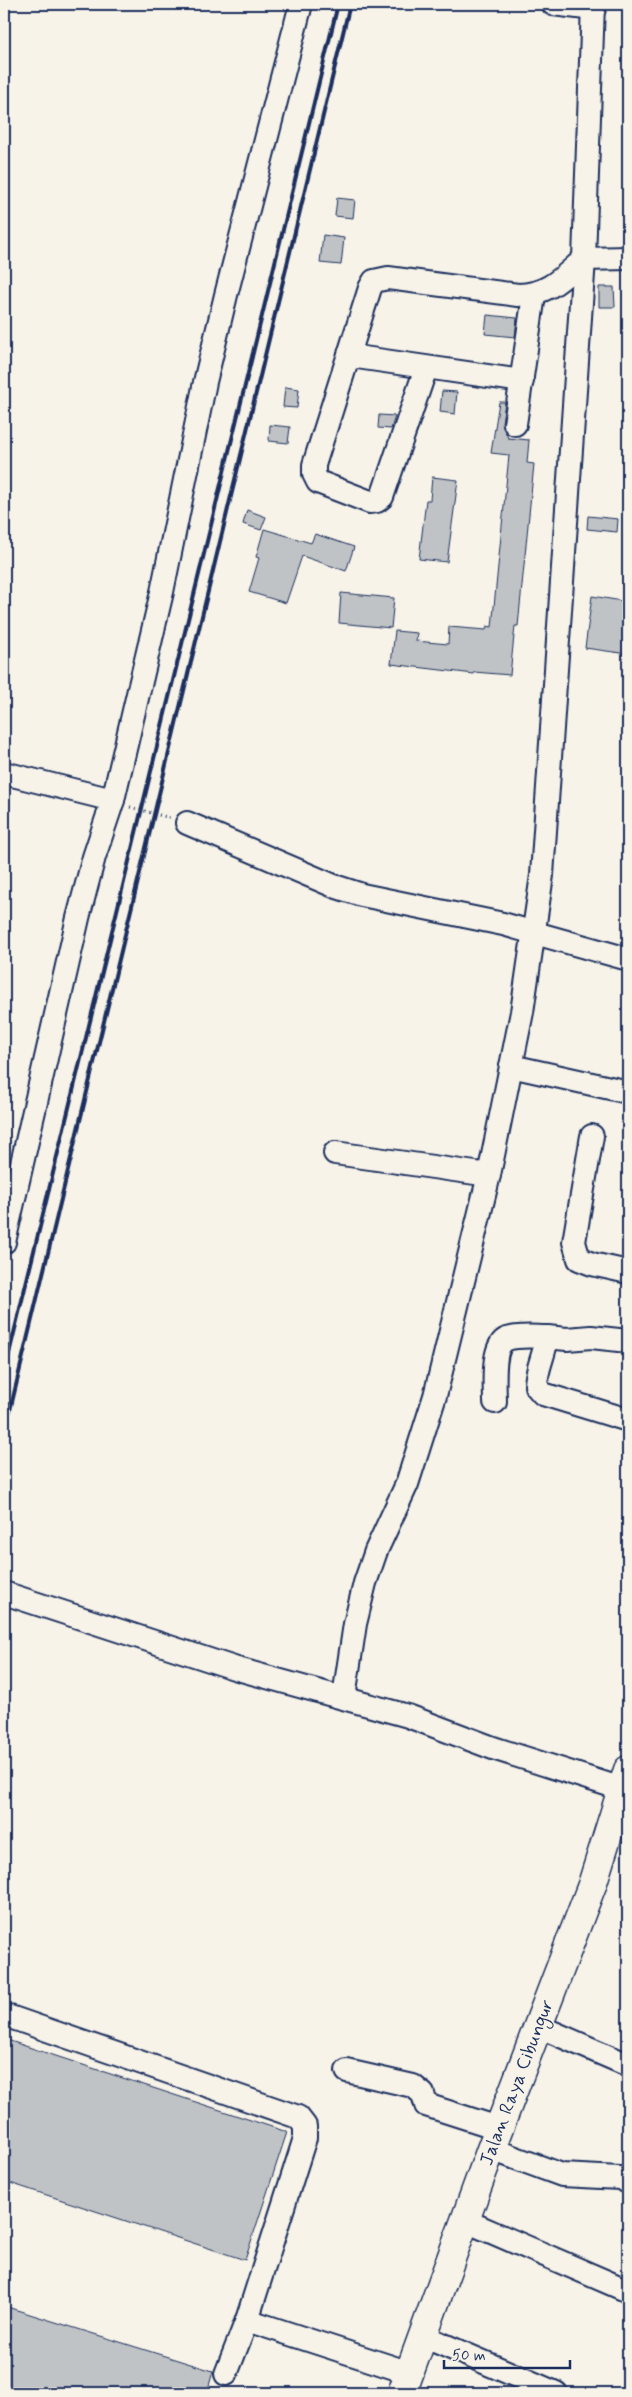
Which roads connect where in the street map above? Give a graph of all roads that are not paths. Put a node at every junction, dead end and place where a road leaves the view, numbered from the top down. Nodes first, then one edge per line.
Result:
1 (301, 4) edge
2 (554, 4) edge
3 (594, 7) edge
4 (584, 258) junction
5 (628, 258) edge
6 (534, 295) junction
7 (350, 356) junction
8 (426, 368) junction
9 (522, 381) junction
10 (515, 424) dead end
11 (4, 773) edge
12 (113, 800) junction
13 (187, 823) road end
14 (533, 932) junction
15 (628, 959) edge
16 (511, 1066) junction
17 (628, 1092) edge
18 (592, 1136) dead end
19 (335, 1153) dead end
20 (489, 1175) junction
21 (4, 1242) edge
22 (628, 1272) edge
23 (547, 1337) junction
24 (628, 1341) edge
25 (495, 1402) dead end
26 (628, 1420) edge
27 (4, 1592) edge
28 (344, 1697) junction
29 (623, 1798) edge
30 (10, 2017) dead end
31 (538, 2026) junction
32 (628, 2065) edge
33 (347, 2071) dead end
34 (494, 2138) junction
35 (628, 2182) edge
36 (466, 2221) junction
37 (628, 2291) edge
38 (247, 2320) junction
39 (423, 2336) junction
40 (226, 2374) dead end
41 (406, 2383) edge
42 (556, 2393) edge

1 - 12 street
2 - 3 street
3 - 4 street
4 - 5 street
4 - 6 street
4 - 14 street
6 - 7 street
6 - 9 street
7 - 8 street
7 - 8 street
8 - 9 street
9 - 10 street
11 - 12 street
12 - 21 street
13 - 14 street
14 - 15 street
14 - 16 street
16 - 17 street
16 - 20 street
18 - 22 street
19 - 20 street
20 - 28 street
23 - 24 street
23 - 25 street
23 - 26 street
27 - 28 street
28 - 29 street
29 - 31 highway, Jalan Raya Cibungur
30 - 38 street
31 - 32 street
31 - 34 highway, Jalan Raya Cibungur
33 - 34 street
34 - 35 street
34 - 36 highway, Jalan Raya Cibungur
36 - 37 street
36 - 39 highway, Jalan Raya Cibungur
38 - 40 street
38 - 41 street
39 - 41 highway, Jalan Raya Cibungur
39 - 42 street

